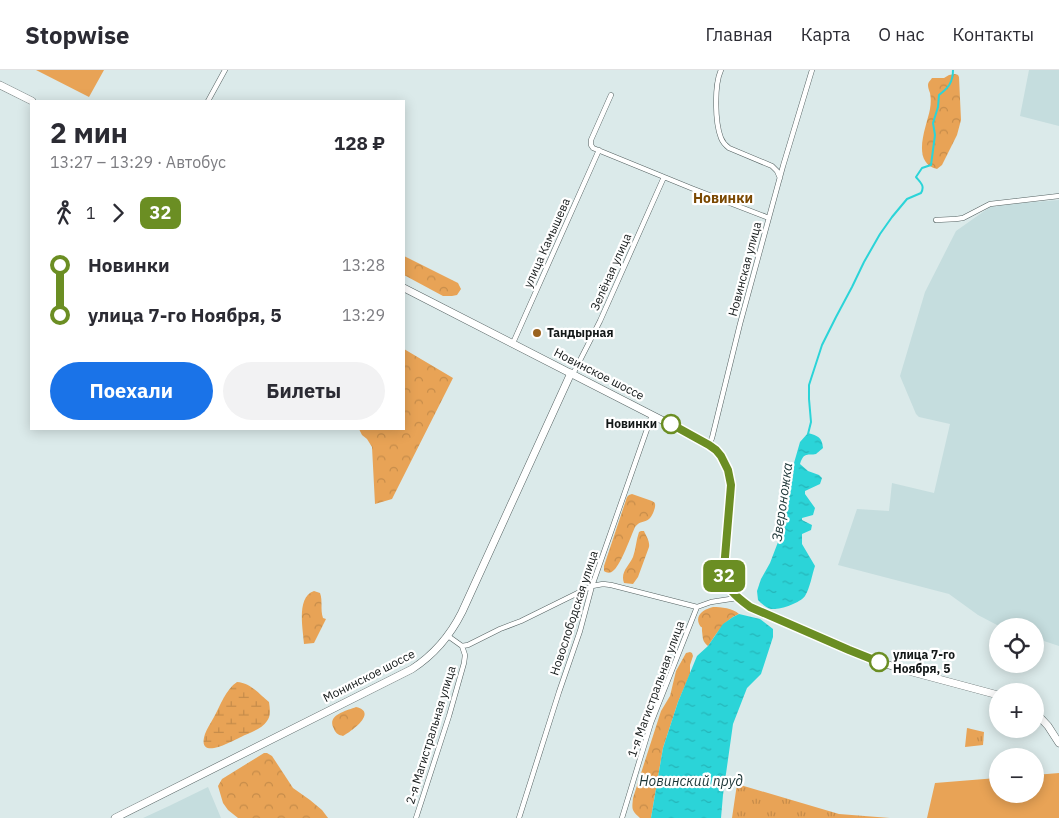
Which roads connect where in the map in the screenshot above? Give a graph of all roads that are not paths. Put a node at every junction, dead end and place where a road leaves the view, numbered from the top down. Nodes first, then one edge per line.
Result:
1 (225, 70) edge
2 (721, 70) edge
3 (812, 70) edge
4 (0, 85) edge
5 (611, 95) dead end
6 (30, 100) edge
7 (209, 100) edge
8 (599, 150) junction
9 (785, 162) junction
10 (772, 166) junction
11 (664, 177) junction
12 (780, 178) junction
13 (1059, 196) edge
14 (769, 218) junction
15 (936, 220) dead end
16 (405, 289) edge
17 (513, 343) junction
18 (572, 373) junction
19 (652, 414) junction
20 (709, 445) junction
21 (592, 586) junction
22 (737, 598) junction
23 (697, 607) junction
24 (448, 636) junction
25 (462, 646) junction
26 (989, 693) edge
27 (1044, 722) edge
28 (1059, 744) edge
29 (115, 818) edge
30 (416, 818) edge
31 (519, 818) edge
32 (622, 818) edge

1 - 7 street
2 - 10 street
3 - 9 street, Новинская улица
4 - 6 main road
5 - 8 street
8 - 11 street
8 - 17 street, улица Камышева
9 - 10 street
9 - 12 street, Новинская улица
10 - 12 street
11 - 14 street
11 - 18 street, Зелёная улица
12 - 14 street, Новинская улица
13 - 15 street
14 - 20 street, Новинская улица
16 - 17 main road, Новинское шоссе
17 - 18 main road, Новинское шоссе
18 - 19 main road, Новинское шоссе
18 - 24 main road, Монинское шоссе
19 - 20 main road, Новинское шоссе
19 - 21 street, Новослободская улица
20 - 22 main road, Новинское шоссе
21 - 23 street
21 - 25 street
21 - 31 street, Новослободская улица
22 - 23 street
22 - 26 main road
23 - 32 street, 1-я Магистральная улица
24 - 25 street
24 - 29 main road, Монинское шоссе
25 - 30 street, 2-я Магистральная улица
27 - 28 main road

